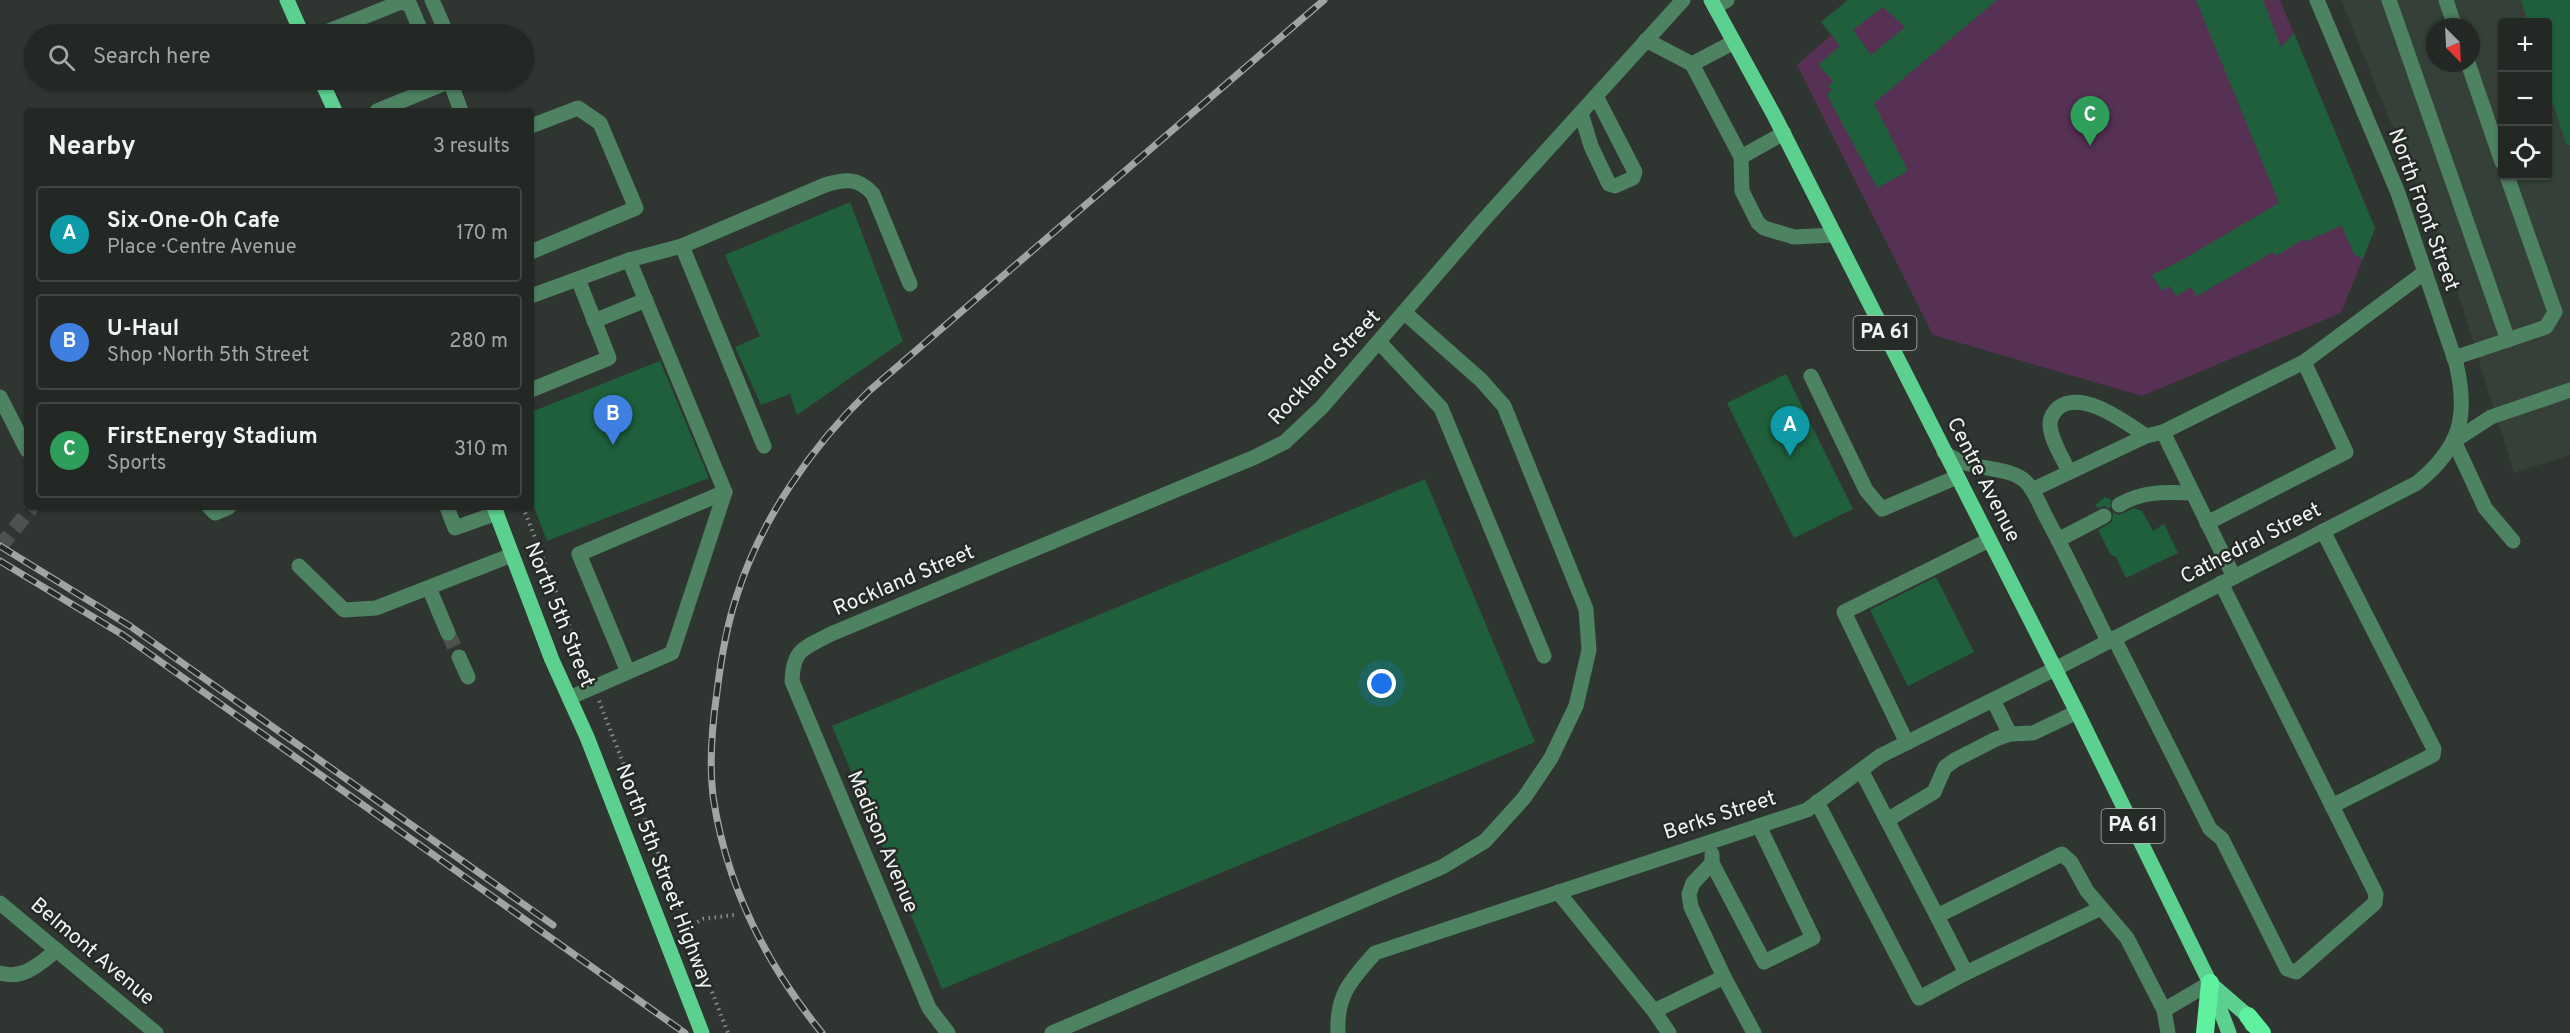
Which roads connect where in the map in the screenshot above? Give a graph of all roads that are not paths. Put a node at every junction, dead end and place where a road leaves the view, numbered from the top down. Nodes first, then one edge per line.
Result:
1 (287, 0) edge
2 (432, 0) edge
3 (1683, 0) edge
4 (2317, 0) edge
5 (2389, 0) edge
6 (2446, 0) edge
7 (397, 2) edge
8 (1718, 2) edge
9 (2452, 18) edge
10 (298, 24) edge
11 (345, 24) edge
12 (418, 24) edge
13 (443, 24) edge
14 (1646, 40) junction
15 (1734, 42) junction
16 (1692, 64) junction
17 (2471, 72) edge
18 (328, 90) edge
19 (426, 90) edge
20 (454, 90) edge
21 (1596, 96) junction
22 (333, 108) edge
23 (383, 108) edge
24 (460, 108) edge
25 (1581, 113) junction
26 (534, 125) edge
27 (1784, 134) junction
28 (2498, 150) edge
29 (1741, 157) junction
30 (2508, 180) edge
31 (1835, 235) junction
32 (682, 246) junction
33 (534, 251) edge
34 (629, 260) junction
35 (2425, 272) junction
36 (578, 279) junction
37 (910, 284) dead end
38 (534, 295) edge
39 (646, 300) junction
40 (1405, 313) junction
41 (594, 321) junction
42 (2508, 340) junction
43 (1380, 343) junction
44 (2454, 358) junction
45 (2304, 362) junction
46 (1811, 376) dead end
47 (534, 389) edge
48 (2570, 390) edge
49 (0, 397) edge
50 (2163, 432) junction
51 (2146, 436) junction
52 (2454, 441) junction
53 (24, 444) edge
54 (764, 446) dead end
55 (1944, 452) junction
56 (2069, 472) junction
57 (1957, 477) junction
58 (2032, 490) junction
59 (725, 492) junction
60 (2191, 493) junction
61 (2119, 505) dead end
62 (448, 510) edge
63 (495, 510) edge
64 (2104, 516) dead end
65 (2207, 523) junction
66 (2323, 531) junction
67 (1989, 540) junction
68 (2058, 540) junction
69 (2513, 541) dead end
70 (512, 555) junction
71 (299, 566) dead end
72 (2228, 580) junction
73 (429, 588) junction
74 (448, 633) tunnel mouth
75 (2111, 640) junction
76 (1544, 656) dead end
77 (459, 657) tunnel mouth
78 (793, 662) joint
79 (2055, 669) junction
80 (628, 672) junction
81 (468, 677) dead end
82 (569, 698) junction
83 (1992, 700) junction
84 (2077, 712) junction
85 (2010, 734) junction
86 (587, 737) joint
87 (1907, 743) junction
88 (1861, 771) junction
89 (1817, 802) junction
90 (2332, 806) junction
91 (1887, 820) junction
92 (1759, 826) junction
93 (1709, 842) junction
94 (1712, 863) junction
95 (1558, 892) junction
96 (0, 903) edge
97 (2101, 908) junction
98 (1937, 916) junction
99 (57, 950) junction
100 (0, 973) edge
101 (1966, 973) junction
102 (1724, 977) junction
103 (2210, 983) junction
104 (2164, 1010) junction
105 (1654, 1011) junction
106 (2248, 1016) junction
107 (156, 1033) edge
108 (702, 1033) edge
109 (948, 1033) edge
110 (1052, 1033) edge
111 (1338, 1033) edge
112 (1669, 1033) edge
113 (1754, 1033) edge
114 (2168, 1033) edge
115 (2205, 1033) edge
116 (2229, 1033) edge
117 (2257, 1033) edge
118 (2262, 1033) edge

1 - 10 main road
2 - 13 street
3 - 14 street, Rockland Street
4 - 35 street, North Front Street
5 - 42 street
6 - 9 street
7 - 11 street
7 - 12 street
8 - 15 main road, Centre Avenue / PA 61
14 - 16 street
14 - 21 street, Rockland Street
15 - 16 street
15 - 27 main road, Centre Avenue / PA 61
16 - 29 street
17 - 28 street
18 - 22 main road
19 - 23 street
20 - 24 street
21 - 25 street, Rockland Street
21 - 25 street
25 - 40 street, Rockland Street
26 - 33 street
27 - 29 street
27 - 31 main road, Centre Avenue / PA 61
29 - 31 street
30 - 42 street
31 - 55 main road, Centre Avenue / PA 61
32 - 34 street
32 - 37 street
32 - 54 street
34 - 36 street
34 - 39 street
35 - 44 street, North Front Street
35 - 45 street
36 - 38 street
36 - 41 street
39 - 41 street
39 - 59 street
40 - 43 street, Rockland Street
40 - 110 street
41 - 47 street
42 - 44 street
43 - 76 street
43 - 78 street, Rockland Street
44 - 52 street, North Front Street
45 - 50 street
45 - 65 street
46 - 57 street
48 - 52 street
49 - 53 street
50 - 51 street
50 - 60 street
51 - 56 street
51 - 56 street
52 - 66 street, Cathedral Street
52 - 69 street
55 - 57 main road, Centre Avenue / PA 61
55 - 58 street
56 - 58 street
57 - 67 main road, Centre Avenue / PA 61
58 - 68 street
59 - 80 street
59 - 80 street
60 - 61 street
60 - 65 street
62 - 63 street
63 - 70 main road, North 5th Street
64 - 68 street
65 - 72 street
66 - 72 street, Cathedral Street
66 - 90 street
67 - 79 main road, Centre Avenue / PA 61
67 - 87 street
68 - 75 street
70 - 73 street
70 - 82 main road, North 5th Street
71 - 73 street
72 - 75 street, Cathedral Street
72 - 90 street
73 - 74 street
75 - 79 street, Cathedral Street
75 - 90 street
77 - 81 street
78 - 109 street, Madison Avenue
79 - 83 street, Berks Street
79 - 84 main road, Centre Avenue / PA 61
80 - 82 street
82 - 86 main road, North 5th Street
83 - 85 street
83 - 87 street, Berks Street
84 - 85 street
84 - 103 main road, Centre Avenue / PA 61
85 - 91 street
86 - 108 main road, North 5th Street Highway
87 - 88 street, Berks Street
88 - 89 street, Berks Street
88 - 91 street
89 - 92 street, Berks Street
89 - 101 street
91 - 98 street
92 - 93 street, Berks Street
92 - 94 street
93 - 94 street
93 - 95 street, Berks Street
94 - 102 street
95 - 105 street
95 - 111 street, Berks Street
96 - 99 street, Belmont Avenue
97 - 98 street
97 - 101 street
97 - 104 street
98 - 101 street
99 - 100 street
99 - 107 street, Belmont Avenue
102 - 105 street
102 - 113 street
103 - 104 street
103 - 106 main road, Centre Avenue / PA 61
103 - 115 highway
103 - 116 main road, Centre Avenue / PA 61
104 - 114 street
105 - 112 street
106 - 117 main road, Centre Avenue / PA 61
106 - 118 highway

